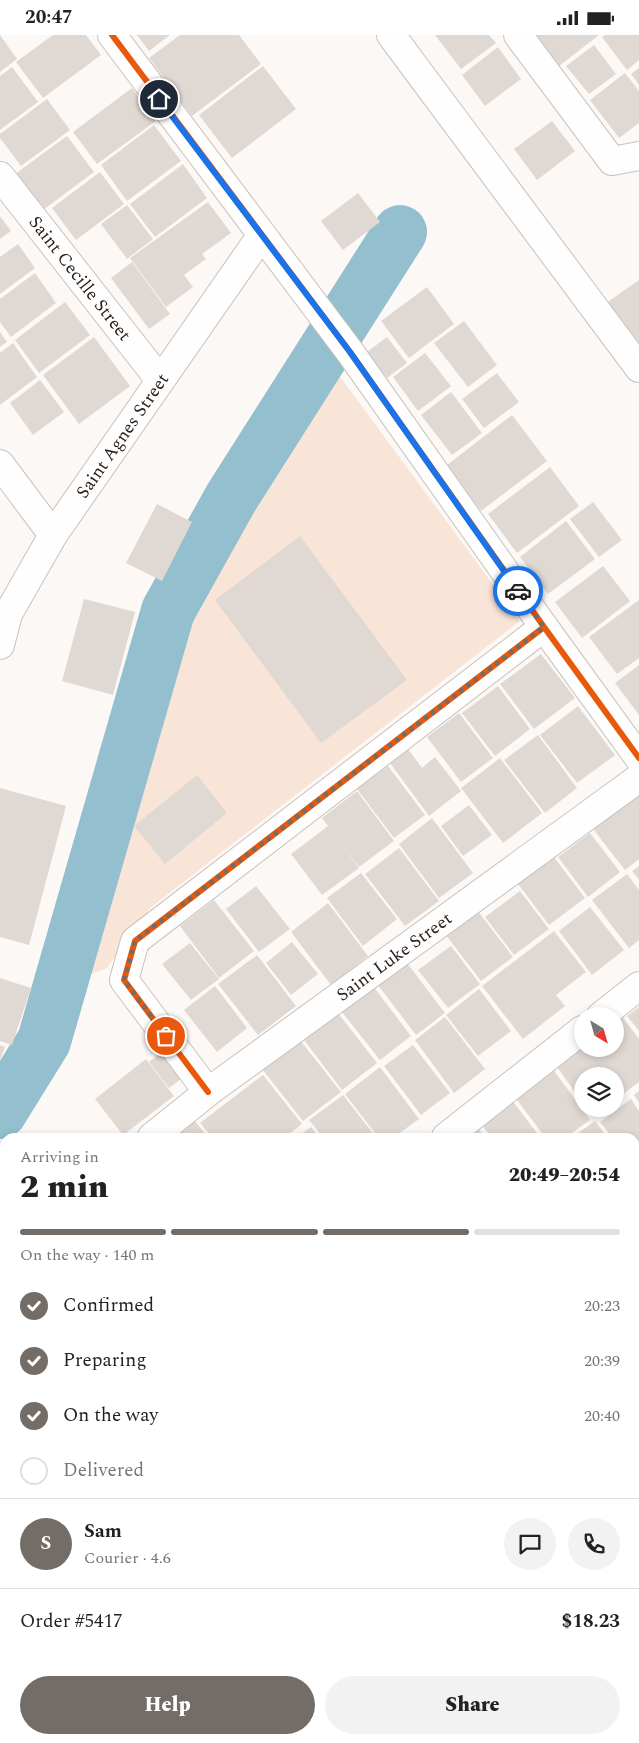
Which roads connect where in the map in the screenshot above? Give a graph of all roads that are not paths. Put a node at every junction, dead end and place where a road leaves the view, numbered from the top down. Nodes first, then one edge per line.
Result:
1 (112, 35) edge
2 (391, 35) edge
3 (518, 35) edge
4 (639, 156) edge
5 (0, 176) edge
6 (261, 236) junction
7 (639, 367) edge
8 (160, 380) junction
9 (0, 464) edge
10 (53, 535) junction
11 (544, 627) junction
12 (0, 645) edge
13 (639, 758) edge
14 (639, 777) edge
15 (639, 986) edge
16 (612, 1007) edge
17 (574, 1037) edge
18 (208, 1092) junction
19 (157, 1133) edge
20 (451, 1133) edge

1 - 6 street
2 - 7 street
3 - 4 street
5 - 8 street, Saint Cecille Street
6 - 8 street, Saint Agnes Street
6 - 11 street
8 - 10 street, Saint Agnes Street
9 - 10 street
10 - 12 street, Saint Agnes Street
11 - 13 street
11 - 18 street
14 - 18 street, Saint Luke Street
15 - 16 street
17 - 20 street
18 - 19 street, Saint Luke Street

